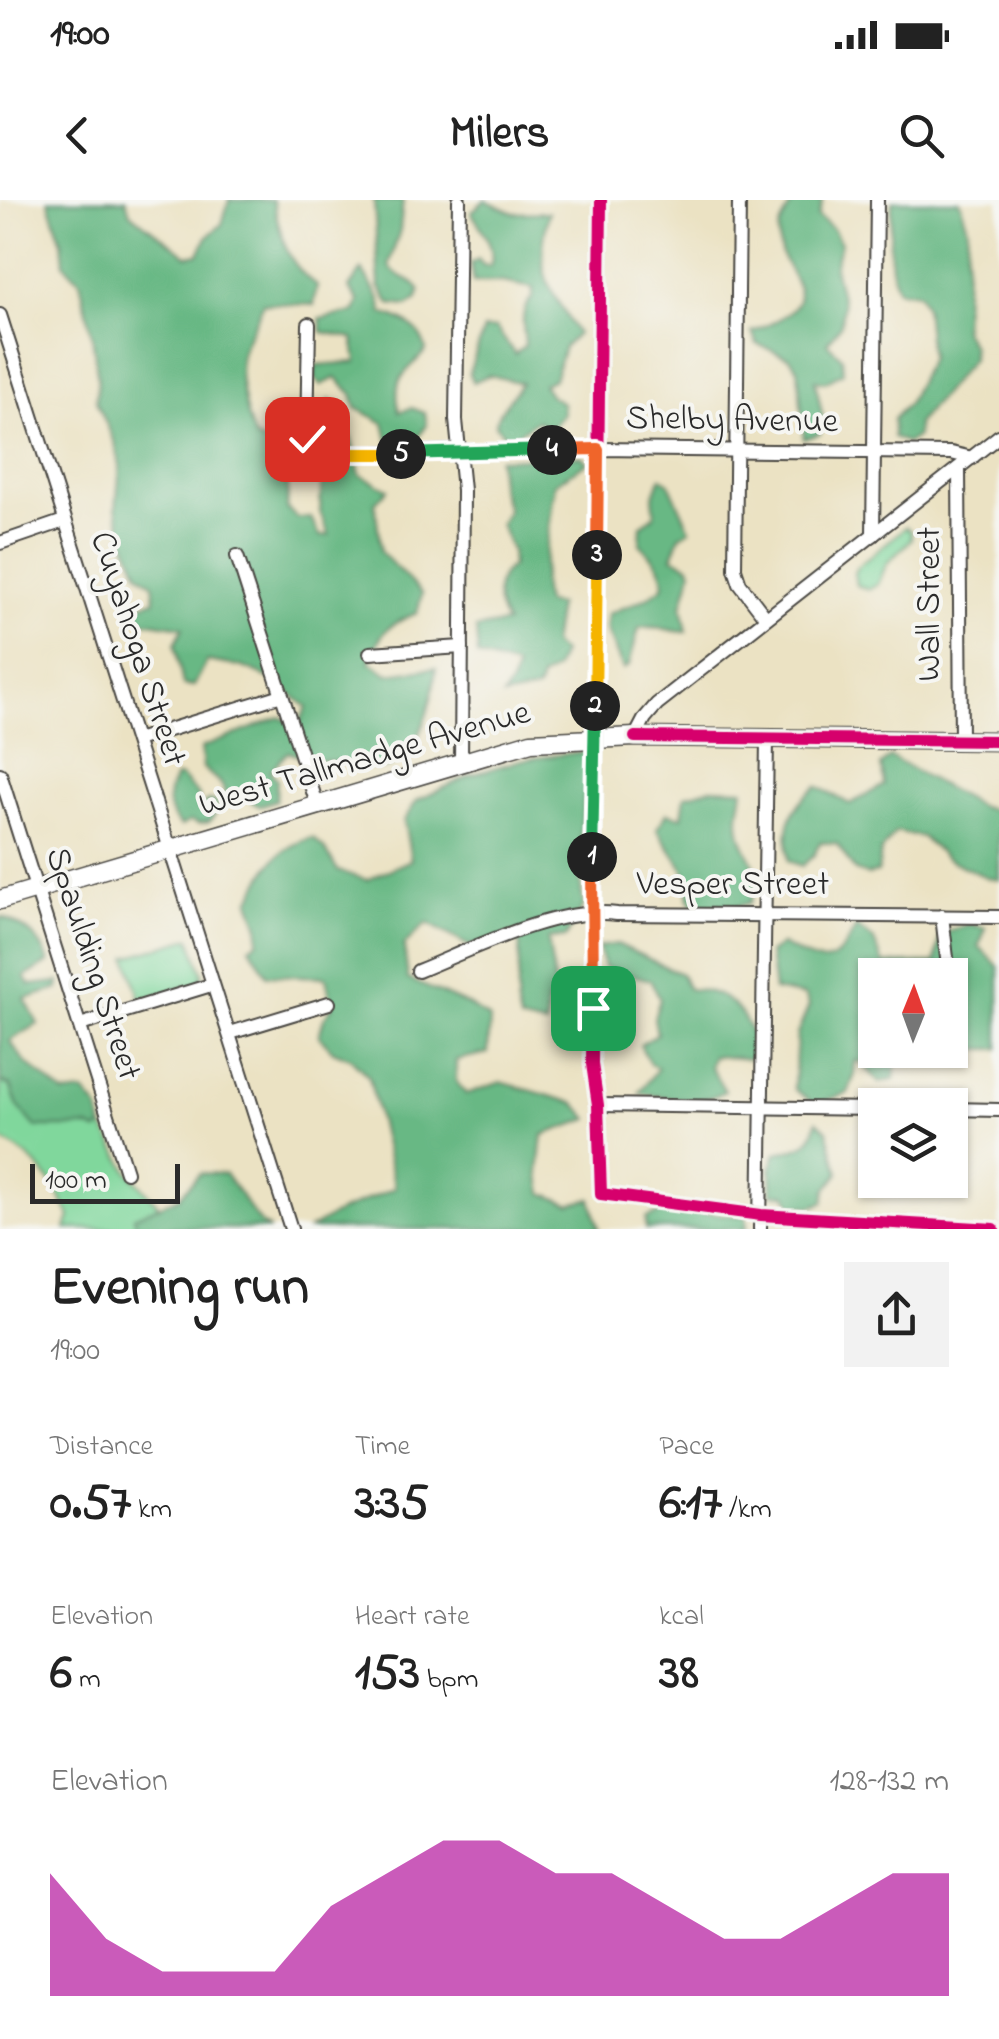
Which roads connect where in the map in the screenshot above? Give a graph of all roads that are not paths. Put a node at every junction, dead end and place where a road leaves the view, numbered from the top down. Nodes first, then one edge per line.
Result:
1 (460, 200) edge
2 (601, 200) edge
3 (739, 200) edge
4 (877, 200) edge
5 (0, 315) edge
6 (309, 324) dead end
7 (6, 358) edge
8 (999, 436) edge
9 (598, 449) junction
10 (736, 451) junction
11 (874, 452) junction
12 (459, 453) junction
13 (972, 458) junction
14 (959, 468) junction
15 (64, 522) junction
16 (874, 535) junction
17 (0, 543) edge
18 (236, 556) dead end
19 (766, 618) junction
20 (462, 647) junction
21 (370, 652) dead end
22 (282, 695) junction
23 (636, 737) junction
24 (595, 738) junction
25 (767, 739) junction
26 (136, 740) junction
27 (961, 740) junction
28 (999, 740) edge
29 (462, 762) junction
30 (0, 774) edge
31 (317, 804) junction
32 (169, 848) junction
33 (37, 890) junction
34 (0, 900) edge
35 (592, 911) junction
36 (765, 916) junction
37 (942, 916) junction
38 (999, 916) edge
39 (947, 958) edge
40 (418, 971) dead end
41 (212, 985) junction
42 (329, 1003) dead end
43 (80, 1025) junction
44 (230, 1033) junction
45 (598, 1105) junction
46 (763, 1106) junction
47 (858, 1109) edge
48 (968, 1109) edge
49 (999, 1110) edge
50 (126, 1172) dead end
51 (761, 1222) edge
52 (291, 1229) edge
53 (994, 1229) edge

1 - 12 street
2 - 9 street
3 - 10 street
4 - 11 street
5 - 7 street, Cuyahoga Street
6 - 12 street, Shelby Avenue
7 - 15 street, Cuyahoga Street
8 - 13 street
9 - 10 street, Shelby Avenue
9 - 12 street, Shelby Avenue
9 - 24 street
10 - 11 street, Shelby Avenue
10 - 19 street
11 - 13 street, Shelby Avenue
11 - 16 street
12 - 20 street
13 - 14 street
14 - 16 street
14 - 27 street, Wall Street
15 - 17 street
15 - 26 street, Cuyahoga Street
16 - 19 street
18 - 22 street
19 - 23 street
20 - 21 street
20 - 29 street
22 - 26 street
22 - 31 street
23 - 24 main road, West Tallmadge Avenue
23 - 25 main road, West Tallmadge Avenue
24 - 29 main road, West Tallmadge Avenue
24 - 35 street
25 - 27 main road, West Tallmadge Avenue
25 - 36 street
26 - 32 street, Cuyahoga Street
27 - 28 main road, West Tallmadge Avenue
29 - 31 main road, West Tallmadge Avenue
30 - 33 street, Spaulding Street
31 - 32 main road, West Tallmadge Avenue
32 - 33 main road, West Tallmadge Avenue
32 - 41 street, Cuyahoga Street
33 - 34 main road, West Tallmadge Avenue
33 - 43 street, Spaulding Street
35 - 36 street, Vesper Street
35 - 40 street, Vesper Street
35 - 45 street
36 - 37 street, Vesper Street
36 - 46 street
37 - 38 street, Vesper Street
37 - 39 street
41 - 43 street
41 - 44 street, Cuyahoga Street
42 - 44 street
43 - 50 street, Spaulding Street
44 - 52 street, Cuyahoga Street
45 - 46 street
45 - 51 street
46 - 47 street
46 - 51 street
48 - 49 street
51 - 53 street

